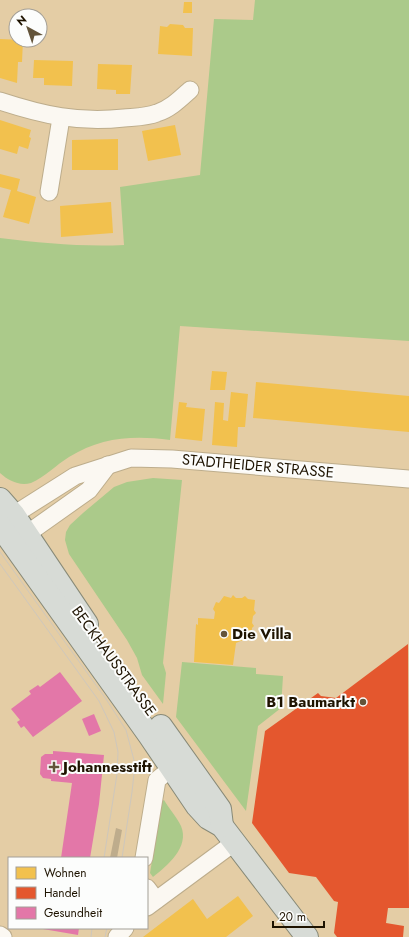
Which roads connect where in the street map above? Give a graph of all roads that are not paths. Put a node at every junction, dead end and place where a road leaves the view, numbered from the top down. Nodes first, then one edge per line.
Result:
1 (190, 90) dead end
2 (0, 101) edge
3 (61, 118) junction
4 (49, 192) dead end
5 (108, 465) junction
6 (409, 480) edge
7 (9, 524) edge
8 (178, 763) junction
9 (229, 834) junction
10 (144, 857) edge
11 (150, 898) edge
12 (124, 929) edge
13 (0, 935) edge
14 (3, 937) edge
15 (117, 937) edge
16 (308, 937) edge

1 - 3 street
2 - 3 street
3 - 4 street
5 - 6 street, STADTHEIDER STRASSE
5 - 7 street, STADTHEIDER STRASSE
5 - 7 street
7 - 8 main road, BECKHAUSSTRASSE
8 - 9 main road, BECKHAUSSTRASSE
8 - 10 street
9 - 11 street
9 - 16 main road, BECKHAUSSTRASSE
12 - 15 street
13 - 14 street

